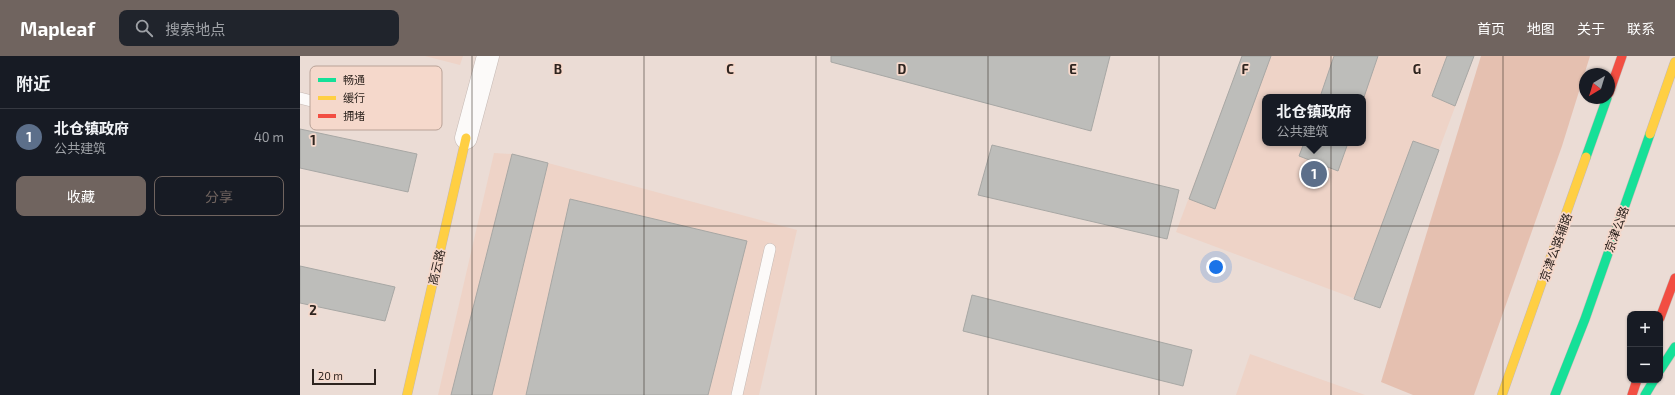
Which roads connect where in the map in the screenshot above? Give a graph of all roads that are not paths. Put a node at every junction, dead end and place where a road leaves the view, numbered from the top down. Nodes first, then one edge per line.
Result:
1 (488, 56) edge
2 (1622, 56) edge
3 (1675, 62) edge
4 (1615, 76) edge
5 (300, 98) edge
6 (310, 101) edge
7 (1605, 104) edge
8 (466, 138) joint
9 (770, 249) dead end
10 (1675, 278) edge
11 (1663, 311) edge
12 (1675, 347) edge
13 (1663, 365) edge
14 (1636, 383) edge
15 (1652, 383) edge
16 (407, 395) edge
17 (737, 395) edge
18 (1502, 395) edge
19 (1555, 395) edge
20 (1632, 395) edge
21 (1645, 395) edge

1 - 8 street
2 - 4 main road
3 - 19 main road, 京津公路
5 - 6 lane
7 - 18 main road, 京津公路辅路
8 - 16 main road, 高云路
9 - 17 lane
10 - 11 main road
12 - 13 main road
14 - 20 main road
15 - 21 main road

